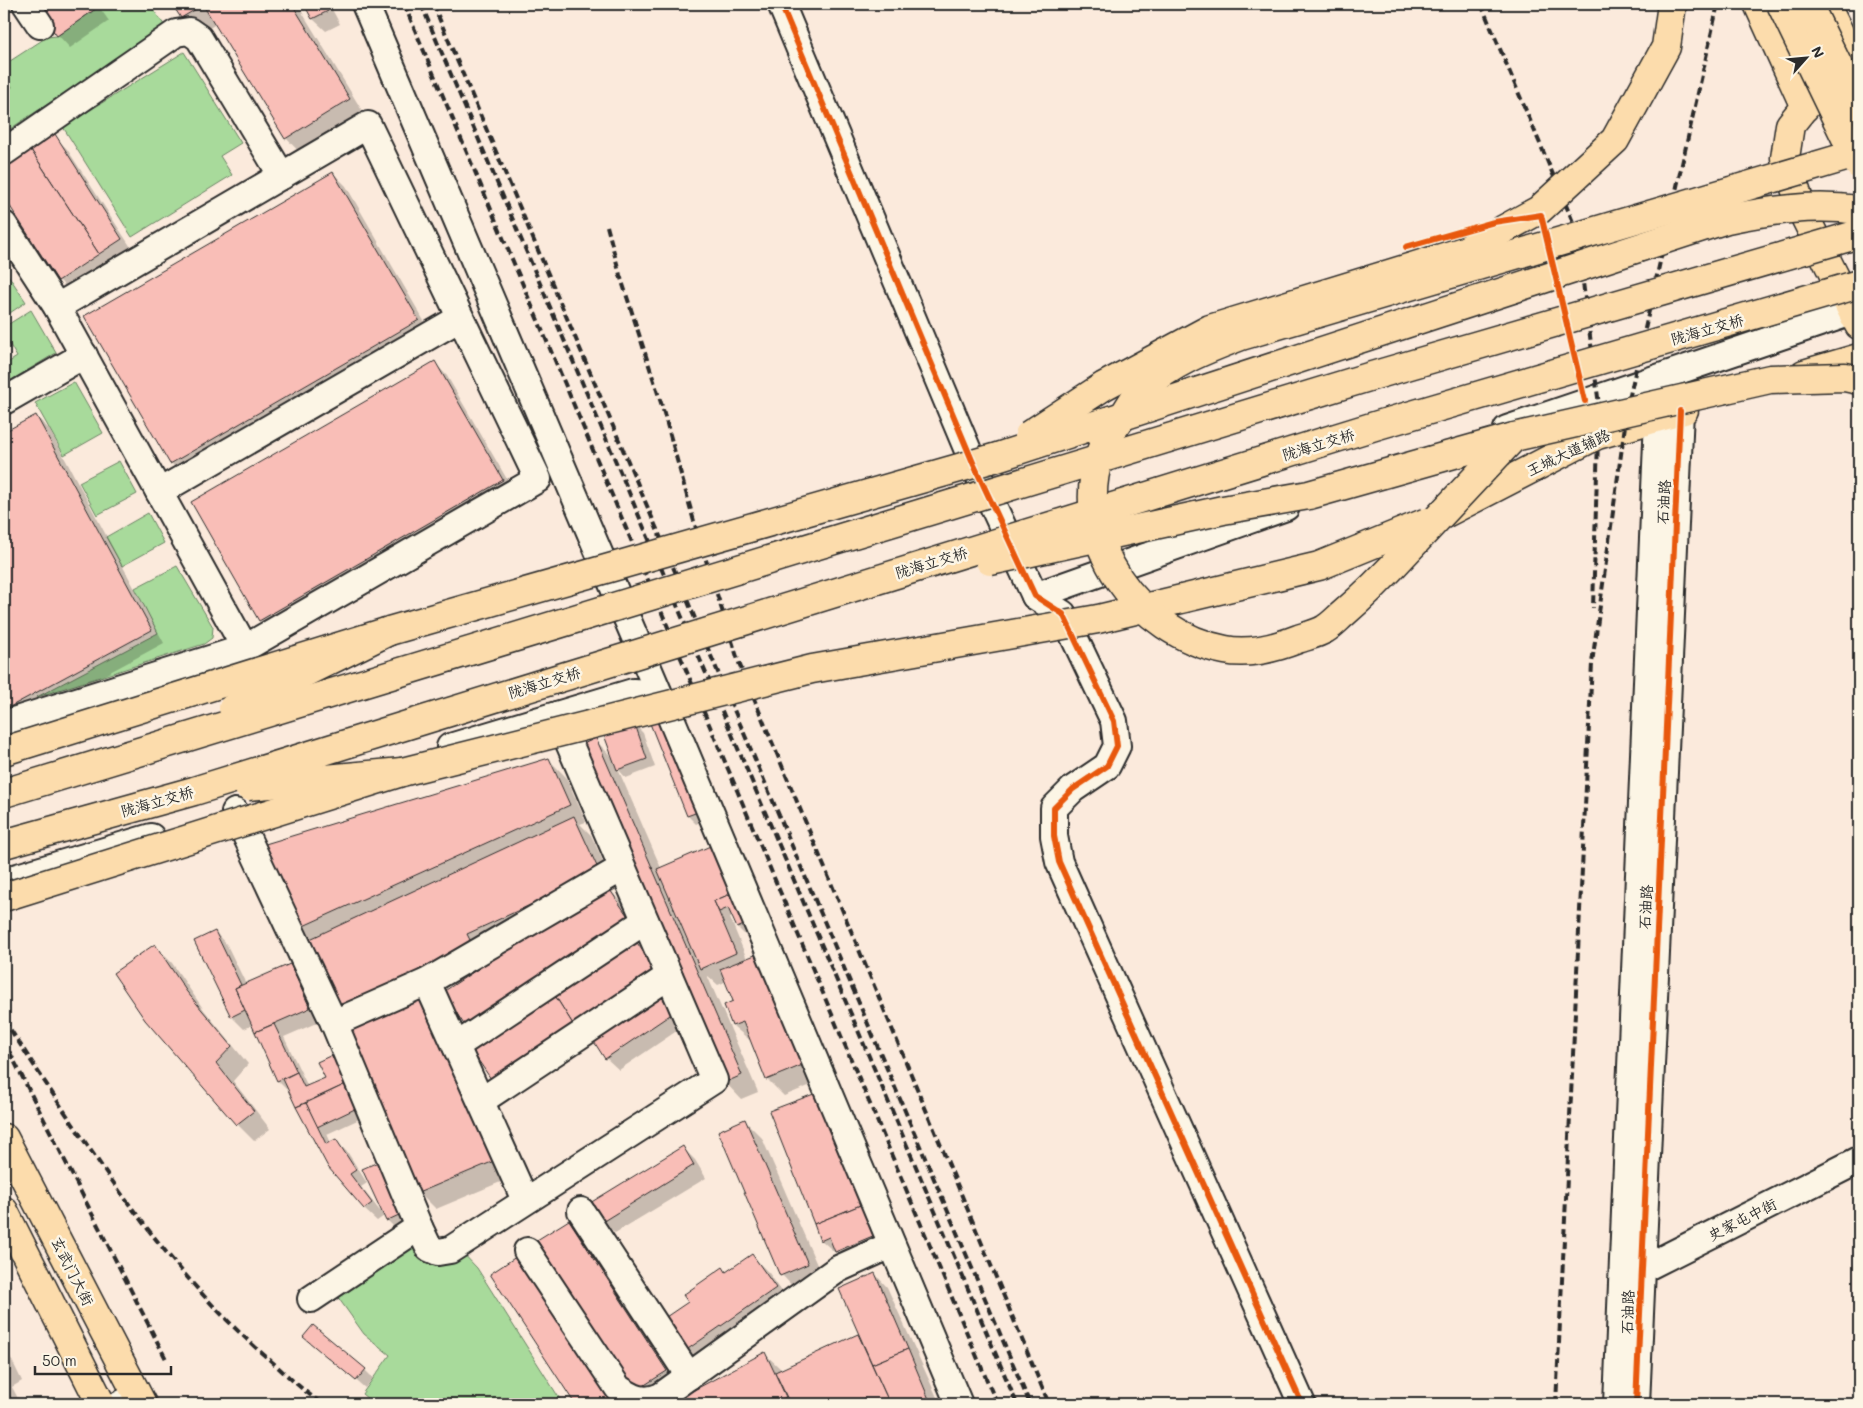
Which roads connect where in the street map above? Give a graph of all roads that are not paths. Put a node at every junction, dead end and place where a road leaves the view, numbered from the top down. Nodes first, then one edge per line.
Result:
1 (26, 4) edge
2 (365, 4) edge
3 (781, 4) edge
4 (1672, 4) edge
5 (1758, 4) edge
6 (1781, 4) edge
7 (1808, 4) edge
8 (1825, 4) edge
9 (40, 25) dead end
10 (1858, 66) edge
11 (1805, 107) junction
12 (1859, 109) edge
13 (4, 152) edge
14 (1859, 153) edge
15 (1859, 165) edge
16 (282, 176) junction
17 (1859, 210) edge
18 (4, 225) edge
19 (1859, 234) edge
20 (1859, 284) edge
21 (57, 306) junction
22 (460, 318) junction
23 (1856, 319) edge
24 (84, 355) junction
25 (1859, 358) edge
26 (1859, 380) edge
27 (4, 401) edge
28 (1669, 414) junction
29 (1514, 437) junction
30 (994, 458) junction
31 (159, 492) junction
32 (607, 572) junction
33 (1035, 596) junction
34 (791, 605) junction
35 (389, 631) junction
36 (245, 648) junction
37 (225, 682) junction
38 (660, 696) junction
39 (557, 716) junction
40 (4, 724) edge
41 (4, 747) edge
42 (154, 747) junction
43 (4, 751) edge
44 (402, 772) junction
45 (194, 791) junction
46 (4, 793) edge
47 (235, 812) junction
48 (4, 844) edge
49 (622, 868) junction
50 (4, 881) edge
51 (4, 897) edge
52 (645, 921) junction
53 (669, 976) junction
54 (427, 982) junction
55 (334, 1023) junction
56 (456, 1046) junction
57 (481, 1101) junction
58 (4, 1138) edge
59 (1859, 1160) edge
60 (525, 1200) junction
61 (4, 1211) edge
62 (581, 1212) dead end
63 (418, 1227) junction
64 (891, 1245) junction
65 (528, 1251) dead end
66 (1632, 1270) junction
67 (311, 1299) dead end
68 (689, 1376) junction
69 (133, 1402) edge
70 (100, 1404) edge
71 (959, 1404) edge
72 (1302, 1404) edge
73 (1617, 1404) edge
74 (1636, 1404) edge

1 - 9 street
2 - 32 street
3 - 33 street
4 - 30 main road, bridge
5 - 11 main road
6 - 15 main road, bridge
7 - 12 main road, bridge
8 - 10 main road
10 - 11 main road
11 - 23 main road
13 - 16 street
14 - 29 main road, bridge
16 - 21 street
16 - 22 street
17 - 30 main road, bridge
18 - 21 street
19 - 42 main road, bridge
20 - 34 main road, 陇海立交桥, bridge
21 - 24 street
22 - 31 street
22 - 36 street
23 - 33 street
24 - 27 street
24 - 31 street
25 - 28 main road, 王城大道辅路
26 - 29 main road, bridge
28 - 44 main road, 王城大道辅路, bridge
28 - 66 street, 石油路
29 - 34 main road, bridge
30 - 35 main road, bridge
31 - 36 street
32 - 37 street
32 - 38 street
33 - 72 street
34 - 45 main road, 陇海立交桥, bridge
35 - 37 main road, bridge
35 - 42 main road, bridge
36 - 40 street
37 - 41 street
37 - 43 main road, bridge
38 - 39 street
38 - 64 street
39 - 47 street
39 - 49 street
42 - 46 main road, bridge
44 - 45 main road, bridge
44 - 51 main road, bridge
45 - 48 main road, 陇海立交桥, bridge
47 - 50 street
47 - 55 street
49 - 52 street
49 - 54 street
52 - 53 street
52 - 56 street
53 - 57 street
53 - 60 street
54 - 55 street
54 - 56 street
55 - 63 street
56 - 57 street
57 - 60 street
58 - 69 main road, 玄武门大街
59 - 66 street, 史家屯中街
60 - 63 street
61 - 70 main road
62 - 68 street
63 - 67 street
64 - 68 street
64 - 71 street
65 - 68 street
66 - 73 street, 石油路
66 - 74 street, 石油路

